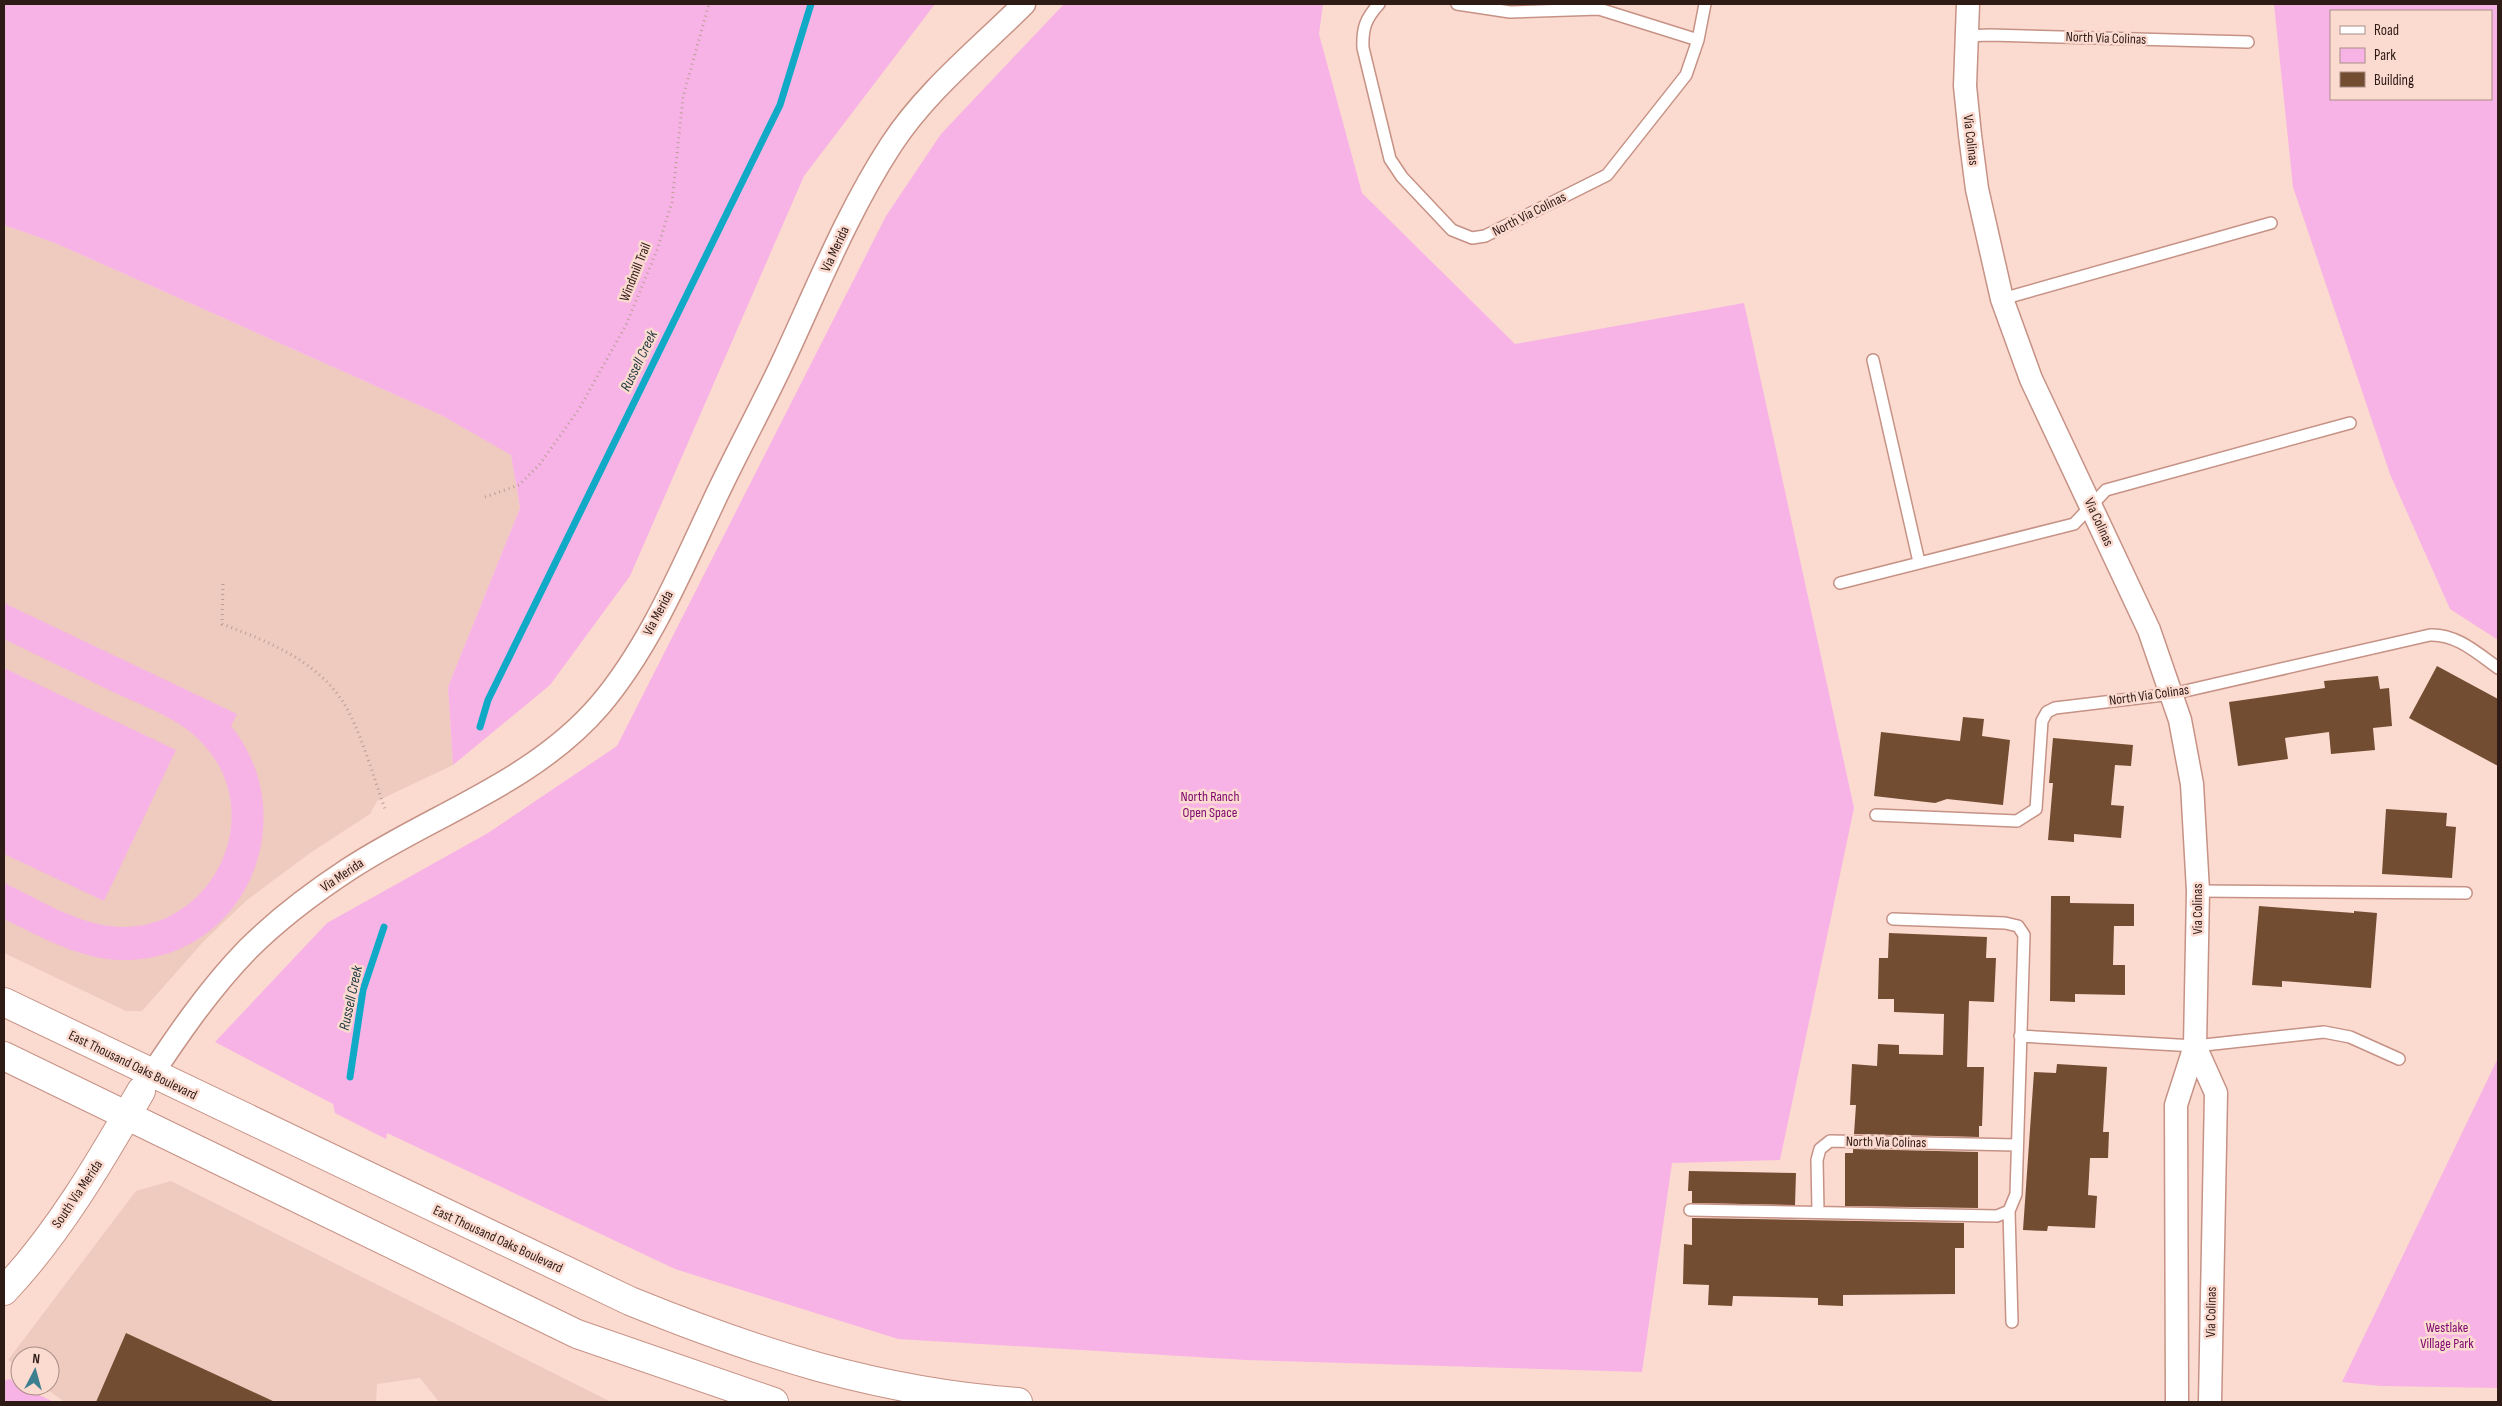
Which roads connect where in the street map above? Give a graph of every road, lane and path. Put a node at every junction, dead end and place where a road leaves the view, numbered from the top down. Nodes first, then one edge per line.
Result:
1 (709, 4) edge
2 (1024, 4) edge
3 (1379, 4) edge
4 (1457, 4) edge
5 (1705, 4) edge
6 (1968, 4) edge
7 (1965, 36) junction
8 (1698, 40) junction
9 (2248, 42) dead end
10 (2271, 223) dead end
11 (2002, 299) junction
12 (1873, 360) dead end
13 (2350, 423) dead end
14 (485, 497) dead end
15 (2092, 506) junction
16 (1919, 562) junction
17 (1840, 583) dead end
18 (223, 584) dead end
19 (2498, 668) edge
20 (2172, 694) junction
21 (385, 809) dead end
22 (1876, 815) dead end
23 (2198, 891) junction
24 (2466, 893) dead end
25 (1893, 919) dead end
26 (4, 1002) edge
27 (2020, 1036) junction
28 (2195, 1046) junction
29 (4, 1056) edge
30 (2399, 1060) dead end
31 (146, 1083) junction
32 (127, 1115) junction
33 (2016, 1145) junction
34 (1690, 1210) dead end
35 (1818, 1211) junction
36 (2009, 1211) junction
37 (4, 1291) edge
38 (2012, 1322) dead end
39 (774, 1402) edge
40 (1018, 1402) edge
41 (2176, 1402) edge
42 (2210, 1402) edge

1 - 14 path, Windmill Trail
2 - 31 street, Via Merida
3 - 8 lane, North Via Colinas
4 - 8 lane
5 - 8 lane, North Via Colinas
6 - 7 street, Via Colinas
7 - 9 lane, North Via Colinas
7 - 11 street, Via Colinas
10 - 11 lane
11 - 15 street, Via Colinas
12 - 16 lane
13 - 15 lane
15 - 16 lane
15 - 20 street, Via Colinas
16 - 17 lane
18 - 21 path
19 - 20 lane, North Via Colinas
20 - 22 lane, North Via Colinas
20 - 23 street, Via Colinas
23 - 24 lane
23 - 28 street, Via Colinas
25 - 27 lane
26 - 31 main road, East Thousand Oaks Boulevard
27 - 28 lane
27 - 33 lane
28 - 30 lane
28 - 41 street, Via Colinas
28 - 42 street, Via Colinas
29 - 32 main road
31 - 32 main road, South Via Merida
31 - 40 main road, East Thousand Oaks Boulevard
32 - 37 main road, South Via Merida
32 - 39 main road
33 - 35 lane, North Via Colinas
33 - 36 lane
34 - 35 lane
35 - 36 lane
36 - 38 lane

